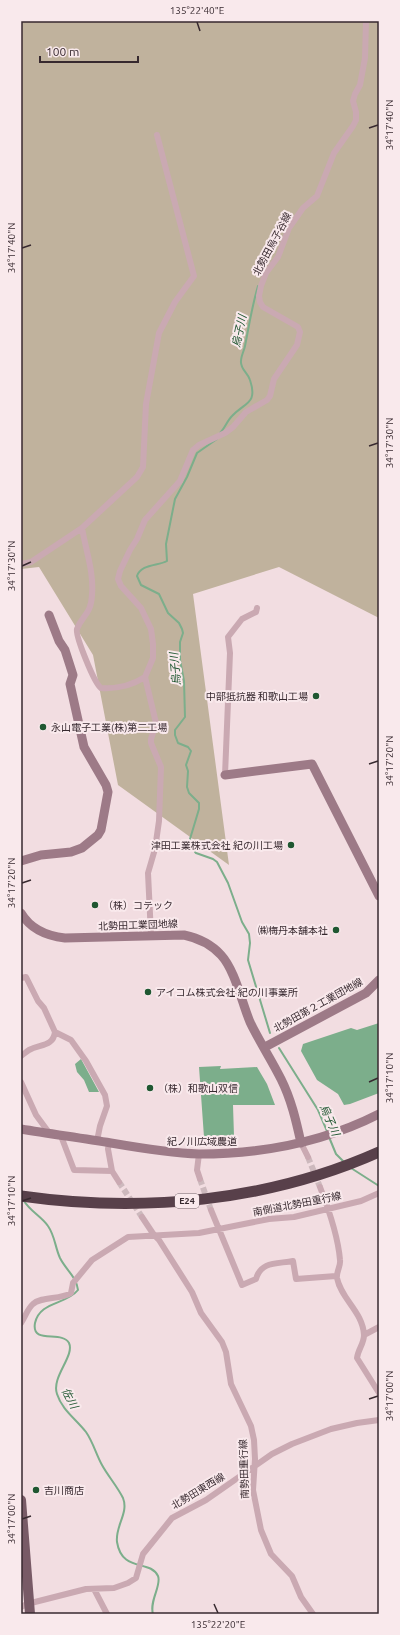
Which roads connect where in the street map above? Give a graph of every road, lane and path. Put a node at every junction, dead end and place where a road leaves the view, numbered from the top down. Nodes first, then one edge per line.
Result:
1 (366, 21) edge
2 (158, 134) dead end
3 (82, 528) junction
4 (21, 564) edge
5 (257, 608) dead end
6 (49, 615) dead end
7 (145, 677) junction
8 (225, 775) joint
9 (21, 861) edge
10 (379, 896) edge
11 (21, 914) edge
12 (151, 935) junction
13 (21, 978) edge
14 (379, 980) edge
15 (54, 1032) junction
16 (265, 1047) junction
17 (21, 1056) edge
18 (21, 1082) edge
19 (379, 1114) edge
20 (21, 1129) edge
21 (50, 1134) junction
22 (61, 1136) junction
23 (97, 1141) junction
24 (301, 1142) junction
25 (109, 1143) junction
26 (379, 1152) edge
27 (199, 1154) junction
28 (308, 1157) tunnel mouth
29 (112, 1170) junction
30 (200, 1179) tunnel mouth
31 (119, 1182) tunnel mouth
32 (320, 1187) tunnel mouth
33 (379, 1193) edge
34 (21, 1196) edge
35 (328, 1208) junction
36 (211, 1210) tunnel mouth
37 (142, 1217) tunnel mouth
38 (218, 1230) junction
39 (154, 1235) junction
40 (336, 1276) junction
41 (21, 1323) edge
42 (379, 1327) edge
43 (364, 1335) junction
44 (379, 1393) edge
45 (379, 1420) edge
46 (255, 1467) junction
47 (21, 1500) edge
48 (94, 1589) junction
49 (25, 1606) edge
50 (30, 1614) edge
51 (107, 1614) edge
52 (313, 1614) edge

1 - 7 street, 北勢田烏子谷線
2 - 3 street
3 - 4 street
3 - 7 street
5 - 8 street
6 - 9 street
7 - 12 street
8 - 10 street
11 - 12 street, 北勢田工業団地線
12 - 16 street, 北勢田工業団地線
13 - 15 street
14 - 16 street, 北勢田第２工業団地線
15 - 17 street
15 - 23 street
16 - 24 street, 北勢田工業団地線
18 - 21 street
19 - 24 street, 紀ノ川広域農道
20 - 21 street, 紀ノ川広域農道
21 - 22 street, 紀ノ川広域農道
22 - 23 street, 紀ノ川広域農道
22 - 29 street
23 - 25 street, 紀ノ川広域農道
24 - 27 street, 紀ノ川広域農道
24 - 28 street
25 - 27 street, 紀ノ川広域農道
25 - 29 street
26 - 34 highway, E24
27 - 30 street
29 - 31 street
32 - 35 street
33 - 35 street, 南側道北勢田重行線
35 - 38 street, 南側道北勢田重行線
35 - 40 street
36 - 38 street
37 - 39 street, 南勢田重行線
38 - 39 street, 南側道北勢田重行線
38 - 40 street
39 - 41 street, 南側道北勢田重行線
39 - 46 street, 南勢田重行線
40 - 43 street
42 - 43 street
43 - 44 street
45 - 46 street, 北勢田東西線
46 - 48 street, 北勢田東西線
46 - 52 street, 南勢田重行線
47 - 49 main road
48 - 49 street, 北勢田東西線
48 - 51 street
49 - 50 main road

